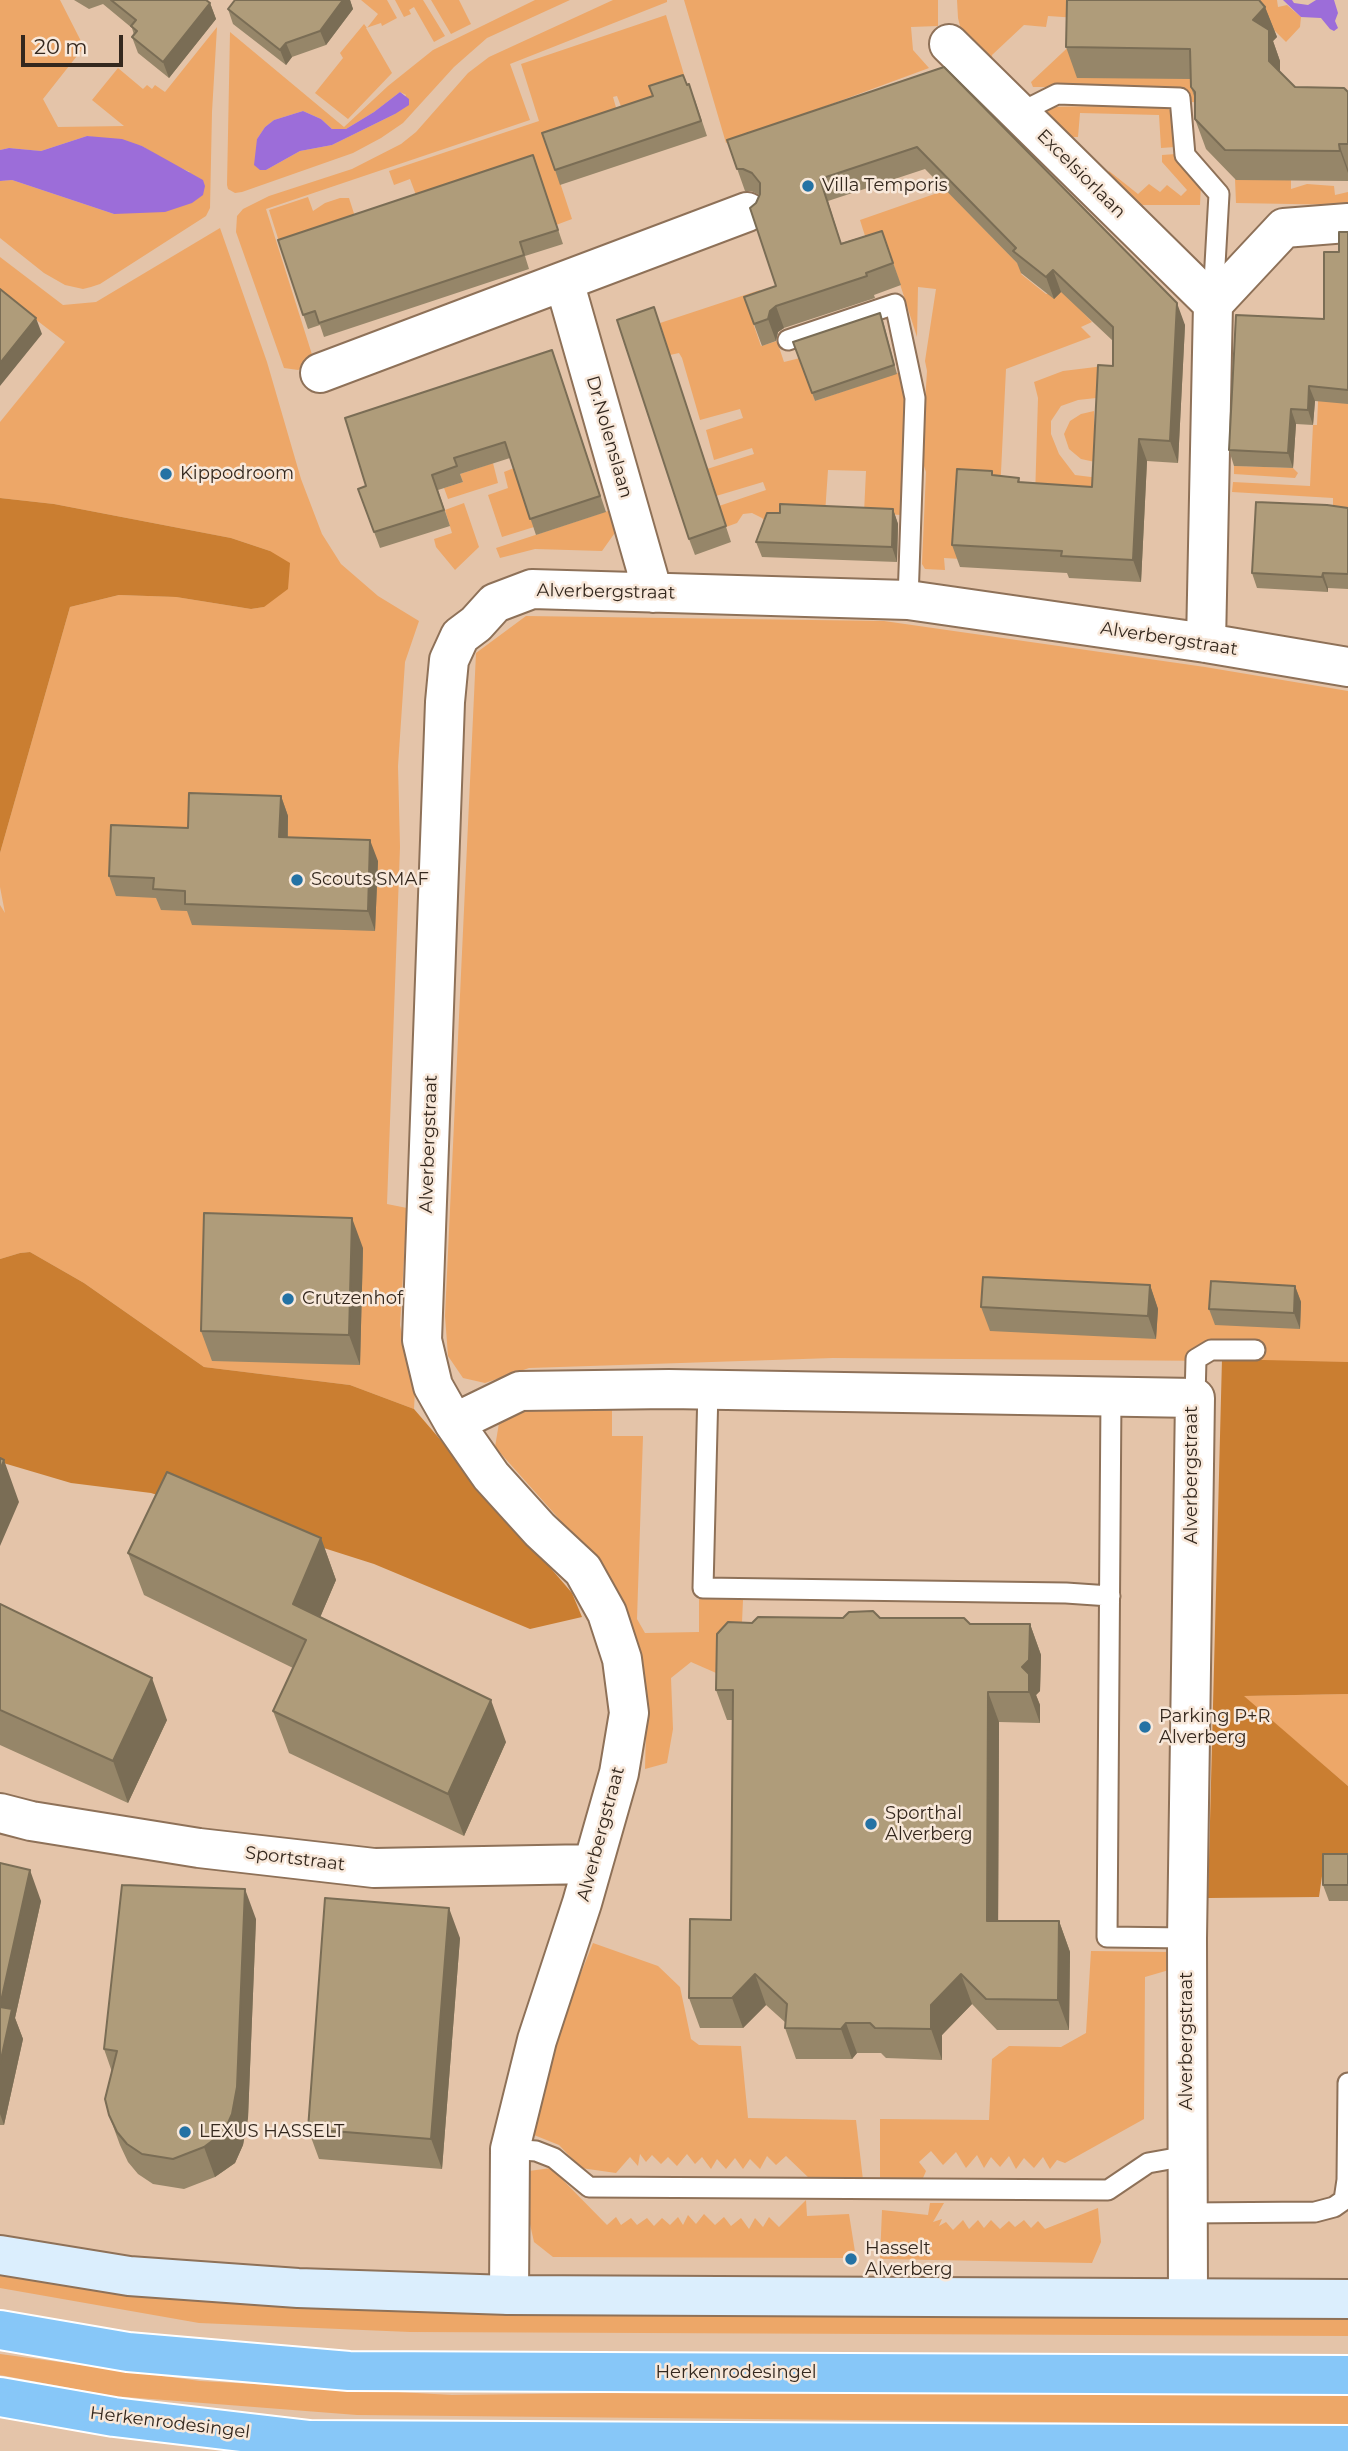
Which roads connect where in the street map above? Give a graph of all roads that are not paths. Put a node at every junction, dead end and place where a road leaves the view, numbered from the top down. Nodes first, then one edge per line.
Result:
1 (949, 44) dead end
2 (1020, 113) junction
3 (747, 212) dead end
4 (1348, 223) edge
5 (564, 281) junction
6 (1213, 304) junction
7 (788, 340) dead end
8 (320, 373) dead end
9 (653, 593) junction
10 (908, 600) junction
11 (1206, 643) junction
12 (1348, 667) edge
13 (1255, 1350) dead end
14 (708, 1390) junction
15 (1111, 1396) junction
16 (1195, 1398) junction
17 (454, 1423) junction
18 (1110, 1596) junction
19 (0, 1813) edge
20 (593, 1864) junction
21 (1187, 1938) junction
22 (1348, 2083) edge
23 (510, 2149) junction
24 (1187, 2155) junction
25 (1188, 2213) junction
26 (0, 2255) edge
27 (509, 2295) junction
28 (1188, 2298) junction
29 (1348, 2299) edge
30 (0, 2330) edge
31 (1348, 2375) edge
32 (0, 2397) edge
33 (1348, 2445) edge

1 - 2 street, Excelsiorlaan
2 - 6 street, Excelsiorlaan
2 - 6 lane
3 - 5 street
4 - 6 street
5 - 8 street
5 - 9 street, Dr.Nolenslaan
6 - 11 street
7 - 10 lane
9 - 10 street, Alverbergstraat
9 - 17 street, Alverbergstraat
10 - 11 street, Alverbergstraat
11 - 12 street, Alverbergstraat
13 - 16 lane
14 - 15 street, Alverbergstraat
14 - 17 street, Alverbergstraat
14 - 18 lane
15 - 16 street, Alverbergstraat
15 - 18 lane
16 - 21 street, Alverbergstraat
17 - 20 street, Alverbergstraat
18 - 21 lane
19 - 20 street, Sportstraat
20 - 23 street, Alverbergstraat
21 - 24 street, Alverbergstraat
22 - 25 lane
23 - 24 lane
23 - 27 street, Alverbergstraat
24 - 25 street, Alverbergstraat
25 - 28 street, Alverbergstraat
26 - 27 street
27 - 28 street
28 - 29 street
30 - 31 highway, Herkenrodesingel
32 - 33 highway, Herkenrodesingel

